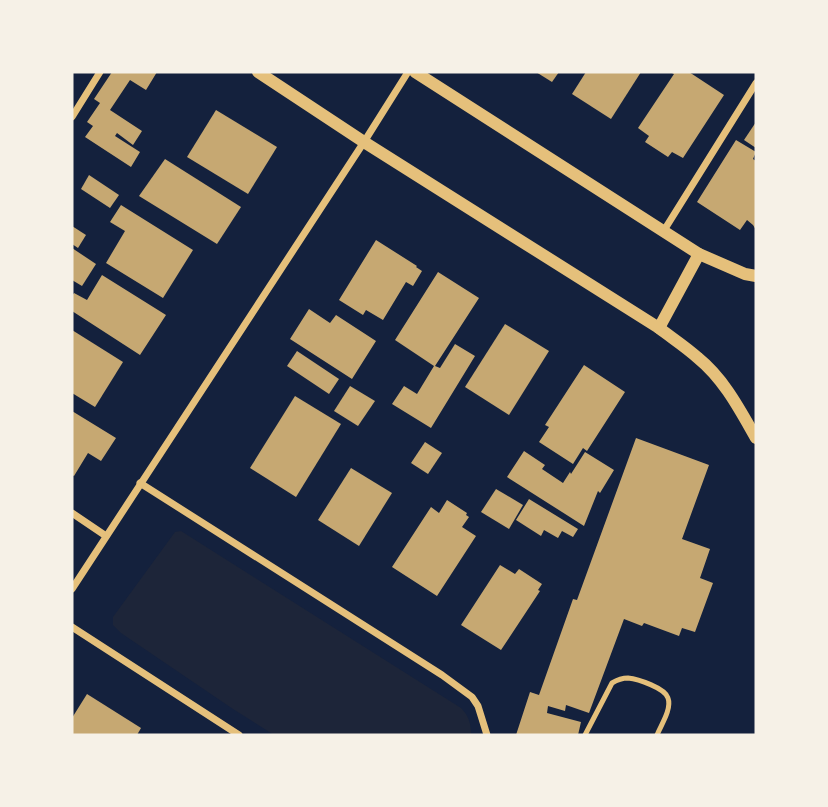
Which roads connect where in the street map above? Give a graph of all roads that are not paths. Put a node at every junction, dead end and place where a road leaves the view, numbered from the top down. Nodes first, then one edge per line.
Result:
1 (100, 72) edge
2 (258, 72) edge
3 (408, 72) edge
4 (415, 72) edge
5 (756, 83) edge
6 (72, 117) edge
7 (365, 142) junction
8 (663, 232) junction
9 (699, 254) junction
10 (756, 276) edge
11 (659, 328) junction
12 (756, 438) edge
13 (140, 483) junction
14 (72, 513) edge
15 (106, 536) junction
16 (72, 589) edge
17 (72, 627) edge
18 (239, 735) edge
19 (487, 735) edge
20 (585, 735) edge
21 (657, 735) edge

1 - 6 street
2 - 7 street
3 - 7 street
4 - 8 street
5 - 8 street
7 - 11 street
7 - 13 street
8 - 9 street
9 - 10 street
9 - 11 street
11 - 12 street
13 - 15 street
13 - 19 street
14 - 15 street
15 - 16 street
17 - 18 street
20 - 21 lane

